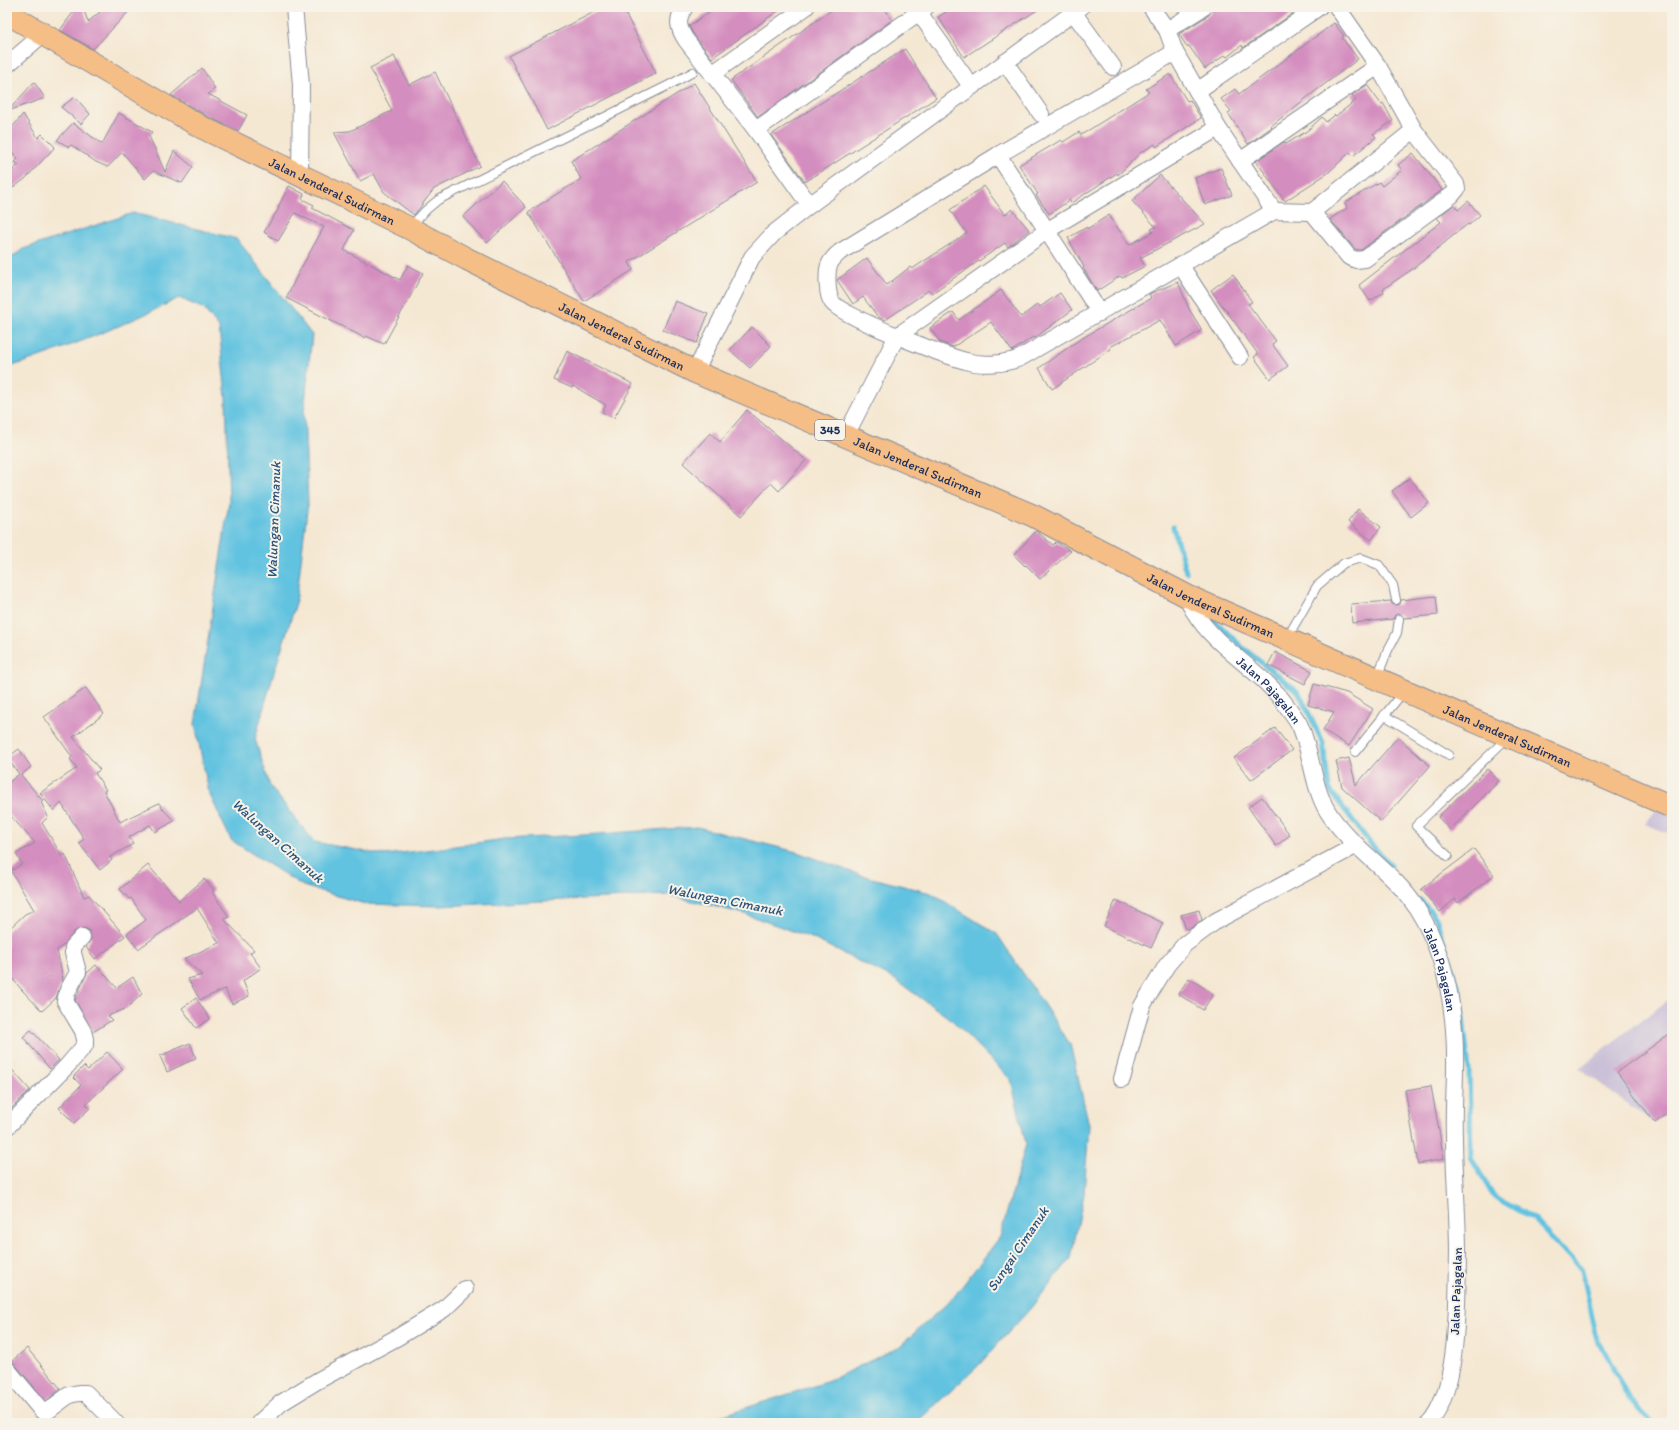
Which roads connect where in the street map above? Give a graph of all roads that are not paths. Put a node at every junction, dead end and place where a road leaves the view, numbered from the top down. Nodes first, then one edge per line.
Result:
1 (294, 7) edge
2 (685, 7) edge
3 (806, 7) edge
4 (1151, 7) edge
5 (1204, 7) edge
6 (1319, 7) edge
7 (1337, 7) edge
8 (920, 9) edge
9 (1077, 10) edge
10 (7, 13) edge
11 (1167, 30) junction
12 (44, 34) junction
13 (1175, 52) junction
14 (1005, 62) junction
15 (7, 65) edge
16 (1378, 66) junction
17 (1112, 67) dead end
18 (693, 72) dead end
19 (712, 74) junction
20 (972, 86) junction
21 (1197, 91) junction
22 (1040, 114) dead end
23 (1218, 128) junction
24 (756, 130) junction
25 (1414, 130) junction
26 (998, 155) junction
27 (1240, 161) junction
28 (300, 175) junction
29 (811, 204) junction
30 (1274, 211) junction
31 (1312, 212) junction
32 (409, 228) junction
33 (1048, 230) junction
34 (1181, 266) junction
35 (1100, 313) junction
36 (898, 336) junction
37 (1240, 357) dead end
38 (695, 372) junction
39 (845, 437) junction
40 (1187, 596) junction
41 (1396, 600) dead end
42 (1399, 619) dead end
43 (1286, 640) junction
44 (1376, 680) junction
45 (1404, 691) junction
46 (1384, 715) junction
47 (1508, 737) junction
48 (1355, 752) dead end
49 (1449, 755) dead end
50 (1672, 808) edge
51 (1357, 845) junction
52 (1448, 856) dead end
53 (82, 937) dead end
54 (1122, 1079) dead end
55 (7, 1127) edge
56 (465, 1289) dead end
57 (8, 1371) edge
58 (116, 1423) edge
59 (260, 1423) edge
60 (1429, 1423) edge

1 - 28 street
2 - 19 street
3 - 19 street
4 - 11 street
5 - 11 street
6 - 21 street
7 - 16 street
8 - 20 street
8 - 24 street
9 - 14 street
9 - 17 street
10 - 12 main road, Jalan Jenderal Sudirman / 345
11 - 13 street
12 - 15 street
12 - 28 main road, Jalan Jenderal Sudirman / 345
13 - 21 street
13 - 26 street
14 - 20 street
14 - 22 street
16 - 25 street
16 - 27 street
18 - 32 lane
19 - 24 street
20 - 29 street
21 - 23 street
23 - 27 street
23 - 33 street
24 - 29 street
25 - 31 street
25 - 31 street
26 - 33 street
26 - 36 street
27 - 30 street
28 - 32 main road, Jalan Jenderal Sudirman / 345
29 - 38 street
30 - 31 street
30 - 34 street
32 - 38 main road, Jalan Jenderal Sudirman / 345
33 - 35 street
33 - 36 street
34 - 35 street
34 - 37 street
35 - 36 street
36 - 39 street
38 - 39 main road, Jalan Jenderal Sudirman / 345
39 - 40 main road, Jalan Jenderal Sudirman / 345
40 - 43 main road, Jalan Jenderal Sudirman / 345
40 - 51 street, Jalan Pajagalan
41 - 43 lane
42 - 44 lane
43 - 44 main road, Jalan Jenderal Sudirman / 345
44 - 45 main road, Jalan Jenderal Sudirman / 345
45 - 46 lane
45 - 47 main road, Jalan Jenderal Sudirman / 345
46 - 48 lane
46 - 49 lane
47 - 50 main road, Jalan Jenderal Sudirman / 345
47 - 52 lane
51 - 54 street
51 - 60 street, Jalan Pajagalan
53 - 55 street
56 - 59 street
57 - 58 street

